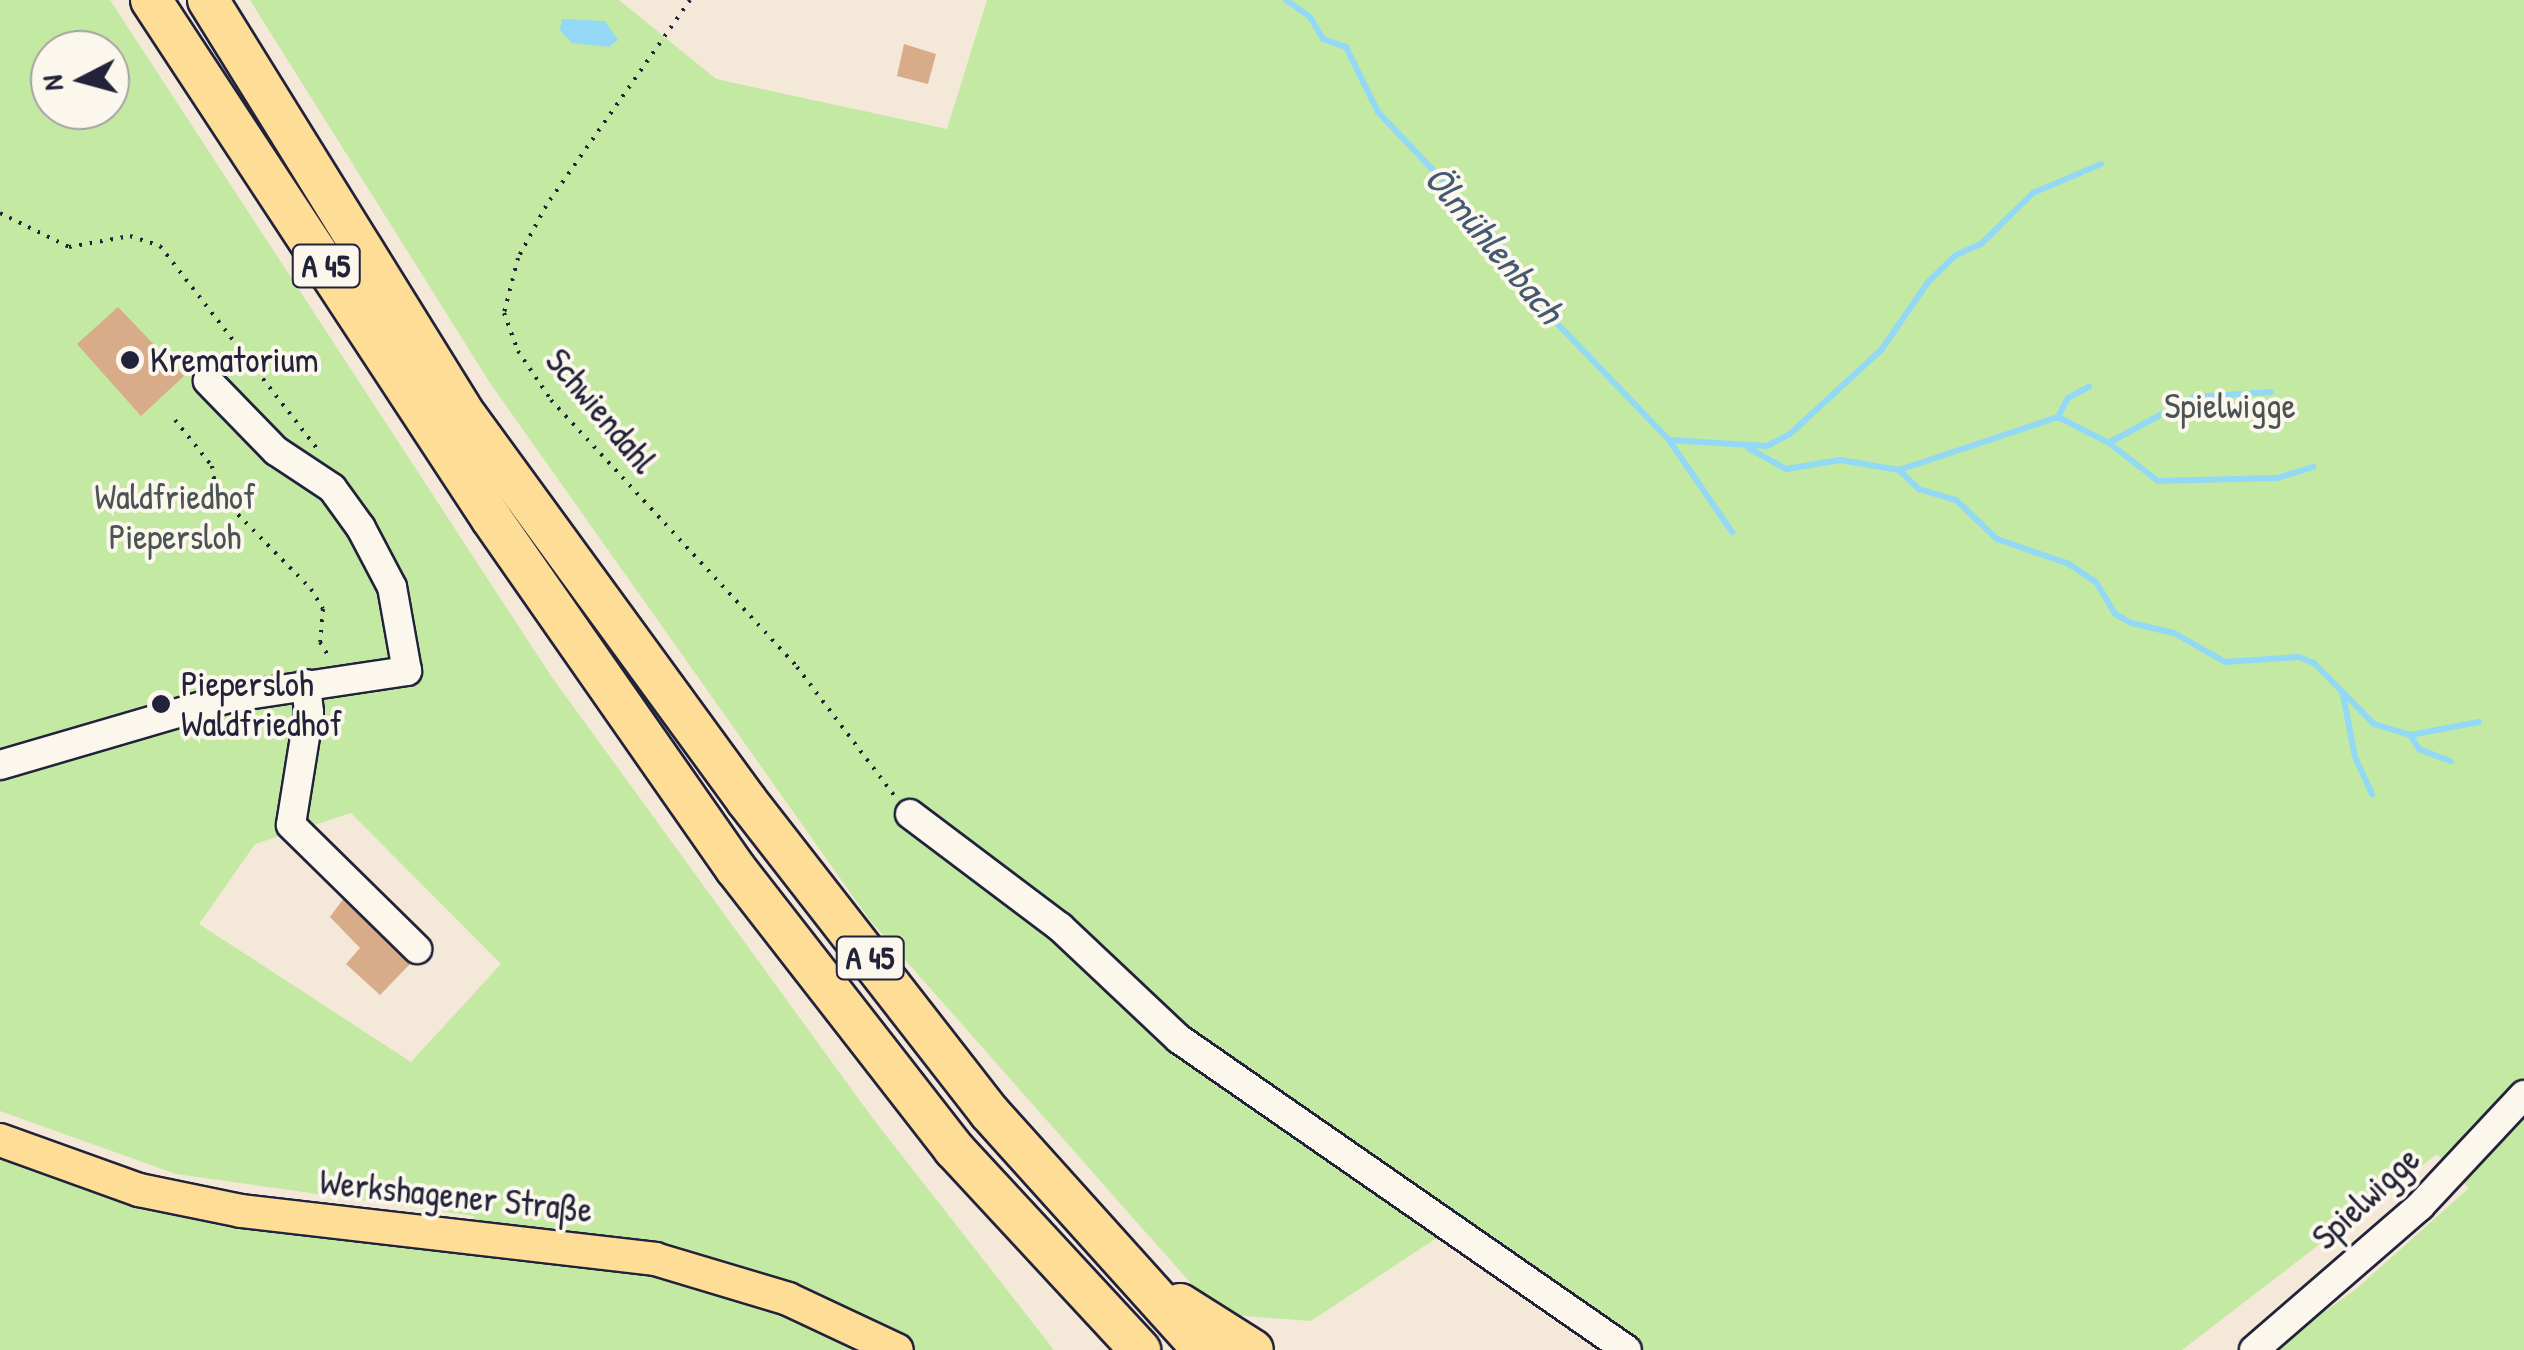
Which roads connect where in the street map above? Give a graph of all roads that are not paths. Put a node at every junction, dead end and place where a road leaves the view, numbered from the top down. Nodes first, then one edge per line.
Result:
1 (208, 0) edge
2 (153, 5) edge
3 (208, 381) dead end
4 (306, 684) junction
5 (0, 765) edge
6 (910, 814) road end
7 (417, 949) dead end
8 (2524, 1096) edge
9 (0, 1140) edge
10 (1113, 1250) junction
11 (897, 1350) edge
12 (1139, 1350) edge
13 (1203, 1350) edge
14 (1253, 1350) edge
15 (1626, 1350) edge
16 (2254, 1350) edge

1 - 10 highway, A 45
2 - 12 highway, A 45
3 - 4 lane
4 - 5 lane
4 - 7 lane
6 - 15 lane
8 - 16 lane, Spielwigge
9 - 11 main road, Werkshagener Straße
10 - 13 highway, A 45
10 - 14 highway

